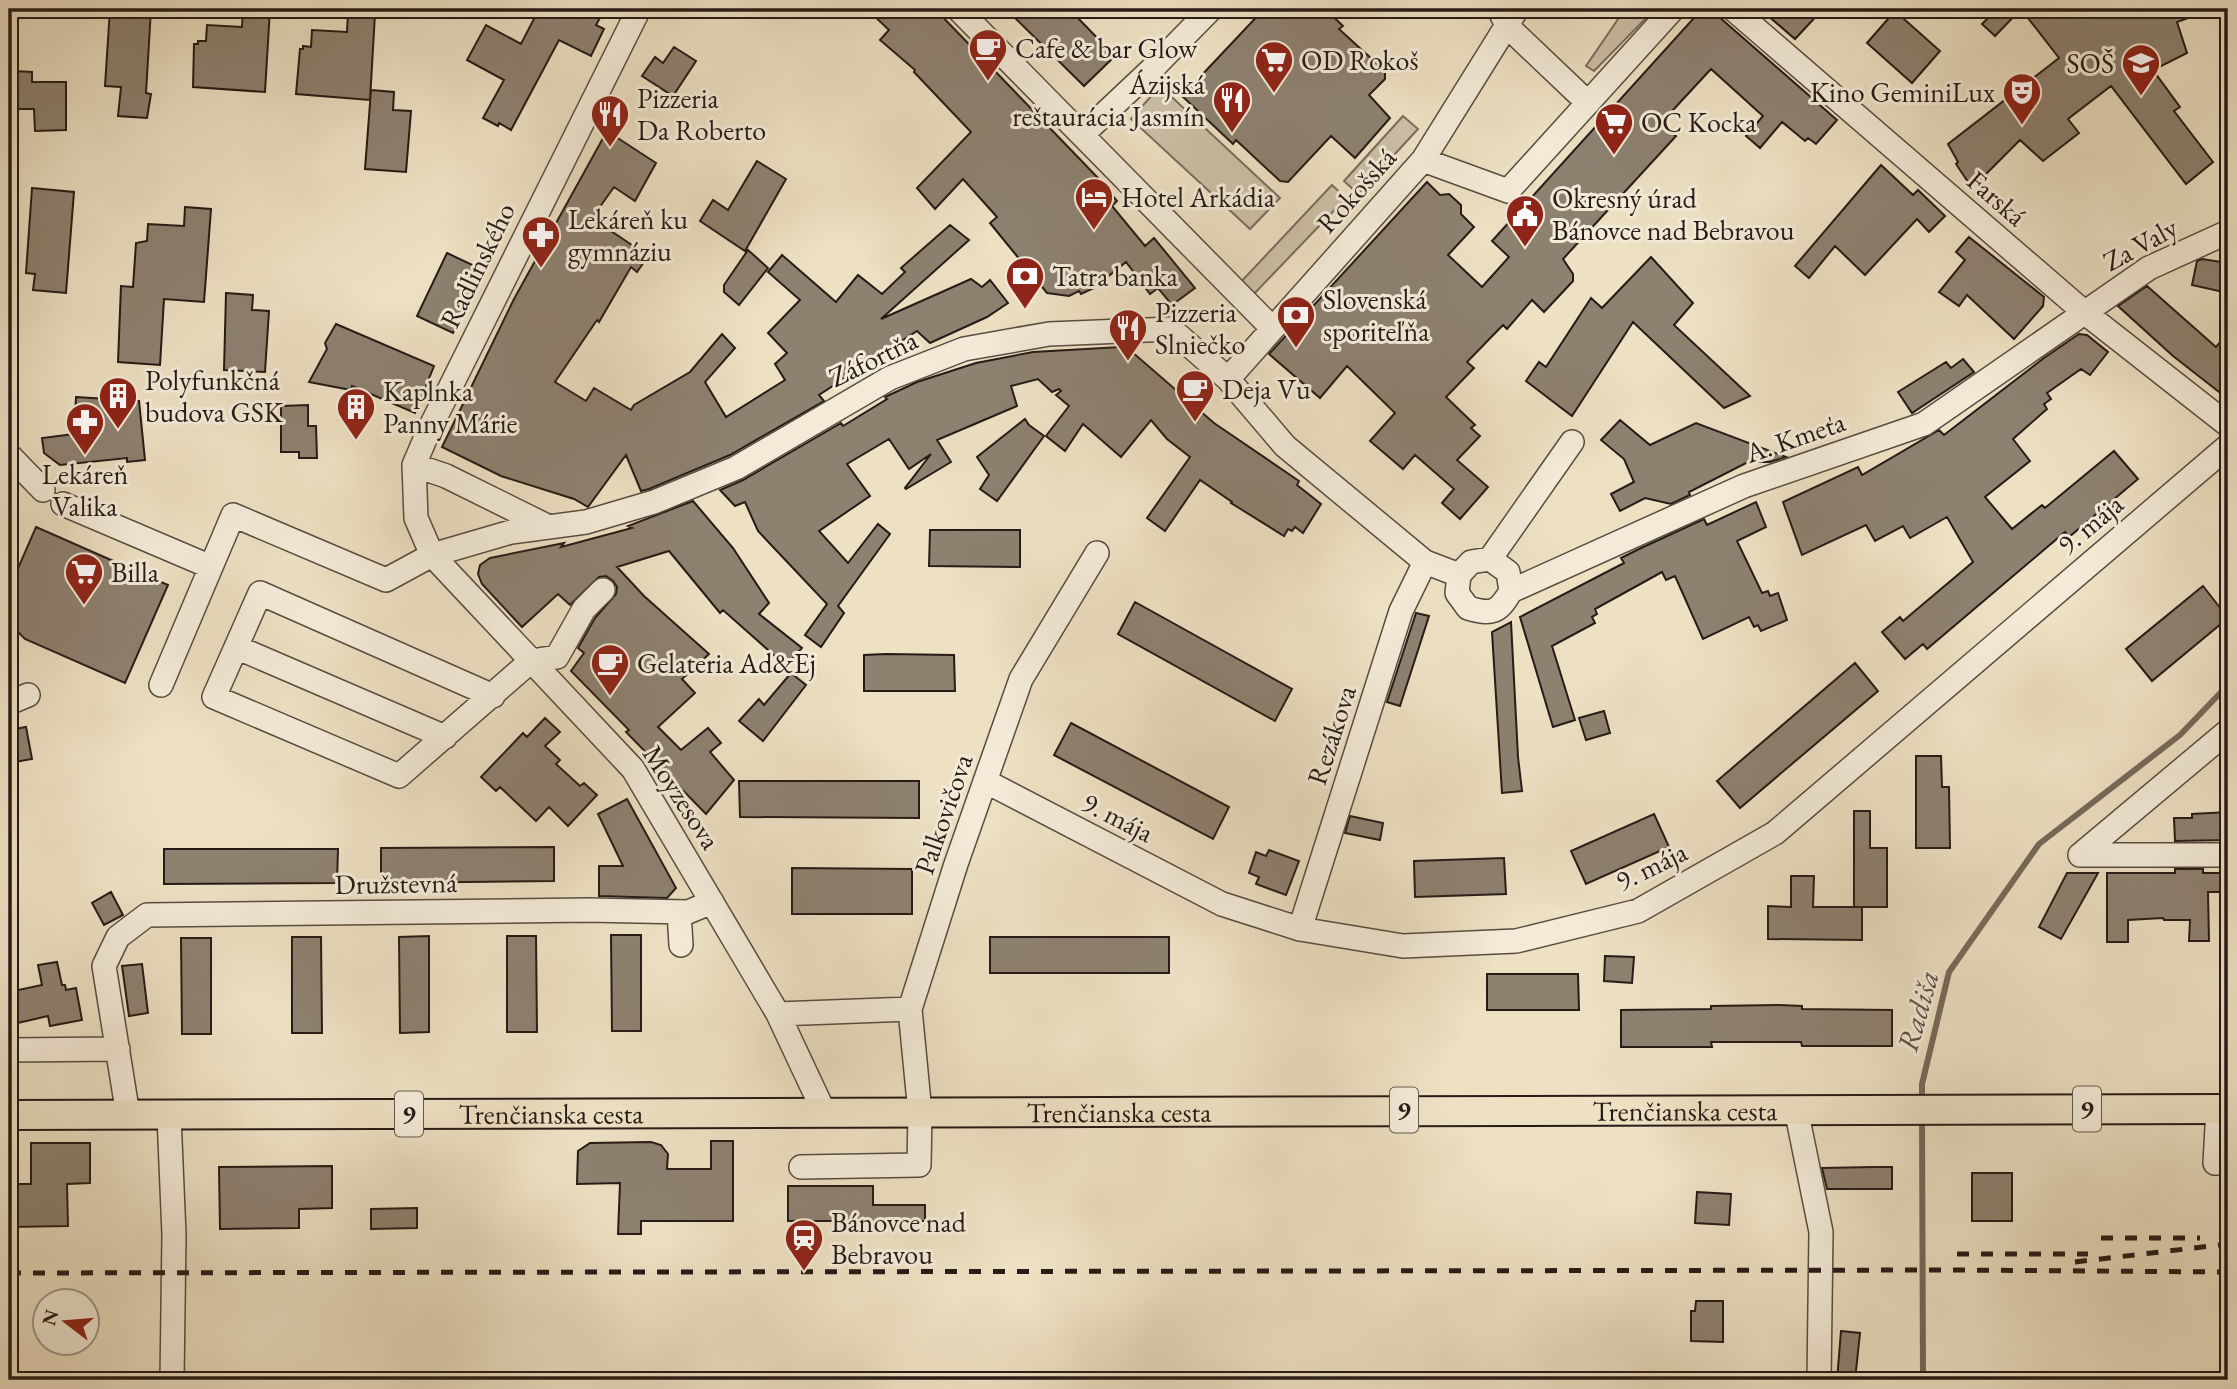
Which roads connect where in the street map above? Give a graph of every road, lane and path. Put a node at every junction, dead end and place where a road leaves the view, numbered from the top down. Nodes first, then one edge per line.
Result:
1 (639, 9) edge
2 (958, 9) edge
3 (1211, 9) edge
4 (1673, 9) edge
5 (1733, 9) edge
6 (1508, 15) edge
7 (1588, 103) junction
8 (1083, 134) junction
9 (1423, 160) junction
10 (2228, 232) edge
11 (2084, 312) junction
12 (1272, 328) junction
13 (1228, 379) junction
14 (2228, 425) edge
15 (1572, 442) dead end
16 (2228, 446) edge
17 (9, 455) edge
18 (414, 465) junction
19 (43, 490) dead end
20 (64, 504) dead end
21 (549, 527) junction
22 (1097, 553) dead end
23 (432, 555) junction
24 (1490, 559) junction
25 (1425, 562) junction
26 (211, 567) junction
27 (1459, 575) junction
28 (603, 590) dead end
29 (1511, 591) junction
30 (236, 646) junction
31 (531, 661) junction
32 (161, 685) dead end
33 (493, 696) junction
34 (2228, 731) edge
35 (445, 737) junction
36 (985, 781) junction
37 (2228, 855) edge
38 (712, 902) junction
39 (684, 912) junction
40 (1300, 929) junction
41 (681, 945) dead end
42 (910, 1009) junction
43 (778, 1014) junction
44 (118, 1049) junction
45 (9, 1050) edge
46 (2223, 1109) edge
47 (1796, 1110) junction
48 (824, 1112) junction
49 (919, 1113) junction
50 (9, 1115) edge
51 (128, 1115) junction
52 (169, 1116) junction
53 (2228, 1163) edge
54 (801, 1167) dead end
55 (172, 1380) edge
56 (1819, 1380) edge

1 - 18 street, Radlinského
2 - 8 street
3 - 8 street
4 - 7 street
5 - 11 street, Farská
6 - 7 street
6 - 9 street, Rokošská
7 - 9 street
8 - 12 street
9 - 12 street, Rokošská
10 - 11 street, Za Valy
11 - 14 street, Farská
11 - 29 street, A. Kmeťa
12 - 13 street, Rokošská
13 - 21 street, Záfortňa
13 - 25 street
15 - 24 street
16 - 40 street, 9. mája
17 - 19 street
18 - 21 street
18 - 23 street, Radlinského
20 - 26 street
21 - 23 street, Záfortňa
22 - 36 street, Palkovičova
23 - 26 street, Záfortňa
23 - 31 street, Moyzesova
24 - 27 street
24 - 29 street
25 - 27 street
25 - 40 street, Rezákova
26 - 32 street
27 - 29 street, A. Kmeťa
28 - 31 street
30 - 33 street
30 - 35 street
30 - 35 street
31 - 33 street
31 - 38 street, Moyzesova
33 - 35 street
34 - 37 street
36 - 40 street, 9. mája
36 - 42 street, Palkovičova
38 - 39 street, Družstevná
38 - 43 street, Moyzesova
39 - 41 street
39 - 44 street, Družstevná
42 - 43 street
42 - 49 street, Palkovičova
43 - 48 street, Moyzesova
44 - 45 street
44 - 51 street
46 - 47 main road, Trenčianska cesta / 9
46 - 53 street
47 - 49 main road, Trenčianska cesta / 9
47 - 56 street
48 - 49 main road, Trenčianska cesta / 9
48 - 52 main road, Trenčianska cesta / 9
49 - 54 street, Palkovičova
50 - 51 main road, Trenčianska cesta / 9
51 - 52 main road, Trenčianska cesta / 9
52 - 55 street

